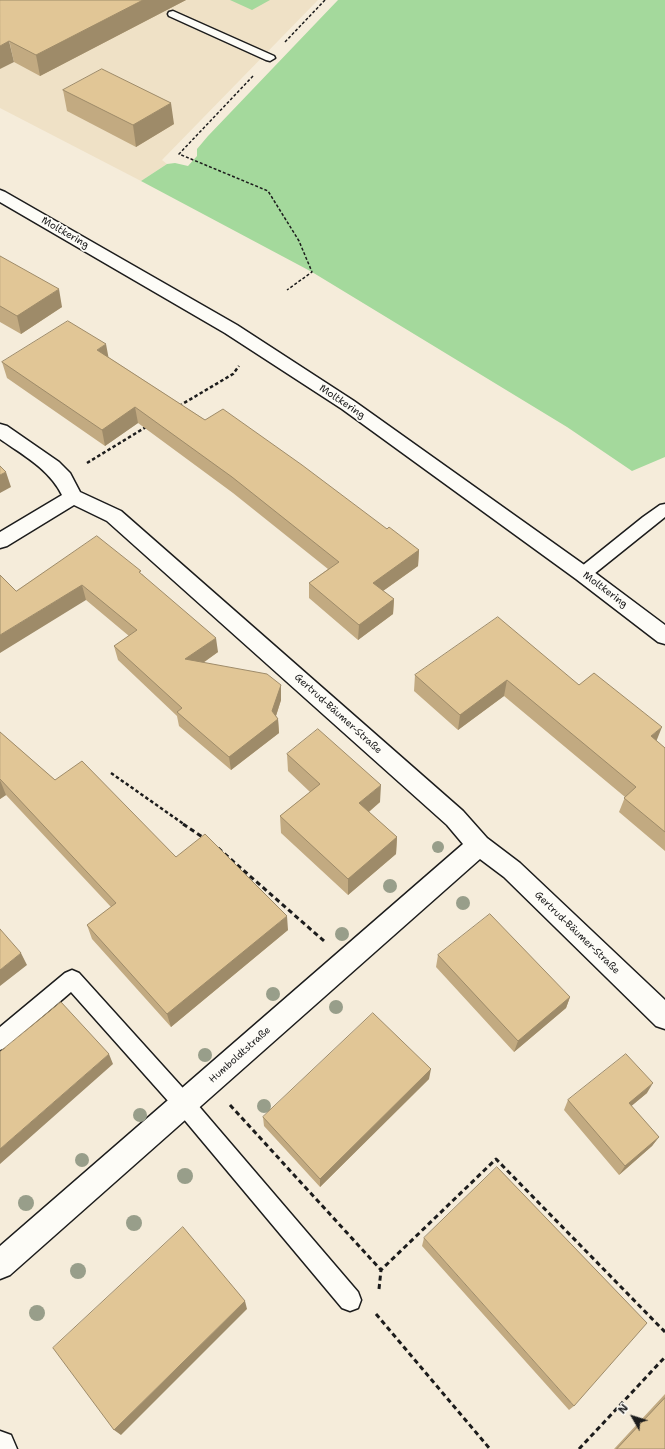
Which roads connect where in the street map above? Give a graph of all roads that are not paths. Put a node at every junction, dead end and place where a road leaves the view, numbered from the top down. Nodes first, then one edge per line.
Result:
1 (173, 14) dead end
2 (270, 58) dead end
3 (0, 195) edge
4 (0, 430) edge
5 (73, 497) junction
6 (665, 509) edge
7 (0, 541) edge
8 (583, 574) junction
9 (665, 636) edge
10 (479, 845) junction
11 (665, 1017) edge
12 (0, 1040) edge
13 (184, 1104) junction
14 (0, 1265) edge
15 (350, 1300) dead end
16 (0, 1446) edge
17 (2, 1449) edge

1 - 2 lane
3 - 8 street, Moltkering
4 - 5 street
5 - 7 street
5 - 10 street, Gertrud-Bäumer-Straße
6 - 8 lane
8 - 9 street, Moltkering
10 - 11 street, Gertrud-Bäumer-Straße
10 - 13 street, Humboldtstraße
12 - 13 lane
13 - 14 street, Humboldtstraße
13 - 15 lane
16 - 17 street

